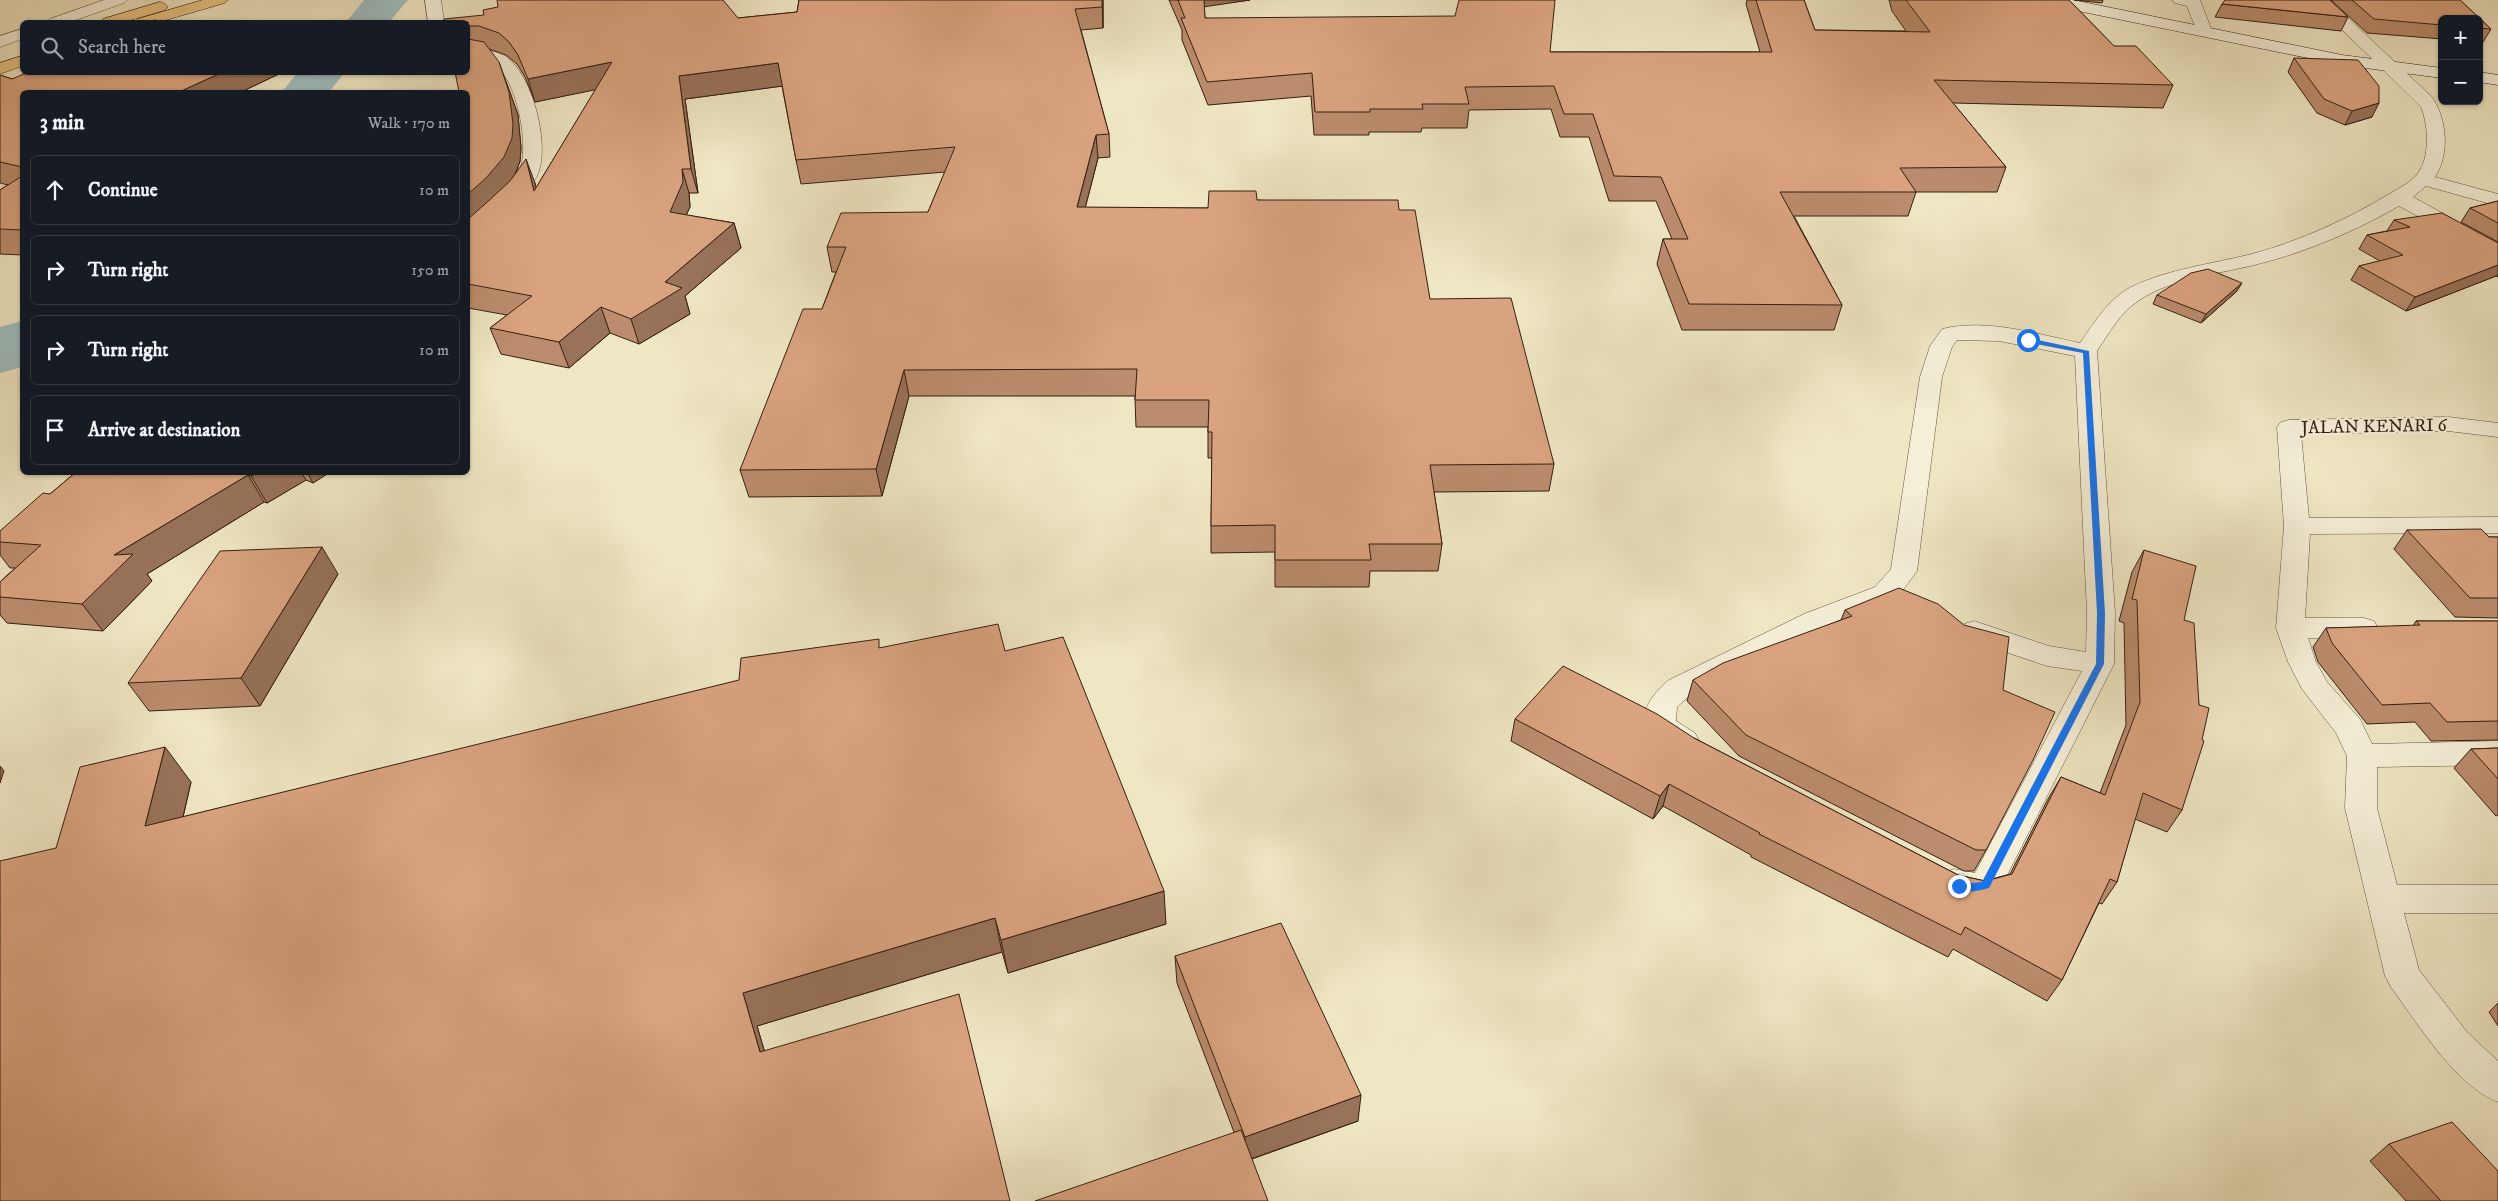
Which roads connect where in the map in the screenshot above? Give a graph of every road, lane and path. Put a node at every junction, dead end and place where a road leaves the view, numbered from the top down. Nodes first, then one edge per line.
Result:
1 (119, 0) edge
2 (184, 0) edge
3 (220, 0) edge
4 (433, 0) edge
5 (2049, 0) edge
6 (2180, 0) edge
7 (2320, 0) edge
8 (62, 20) edge
9 (116, 20) edge
10 (151, 20) edge
11 (436, 20) edge
12 (2204, 31) junction
13 (20, 35) edge
14 (0, 42) edge
15 (20, 51) edge
16 (470, 53) edge
17 (0, 58) edge
18 (20, 63) edge
19 (2391, 68) junction
20 (0, 69) edge
21 (2438, 73) edge
22 (2483, 78) edge
23 (2498, 80) edge
24 (2422, 179) junction
25 (2398, 197) junction
26 (2498, 200) edge
27 (470, 237) edge
28 (2498, 252) edge
29 (2086, 351) junction
30 (2498, 430) edge
31 (2498, 524) edge
32 (2297, 526) junction
33 (1949, 621) edge
34 (2290, 628) junction
35 (2389, 629) edge
36 (2100, 664) junction
37 (2498, 753) edge
38 (1708, 755) edge
39 (2362, 756) junction
40 (1925, 868) edge
41 (2384, 899) junction
42 (2498, 899) edge
43 (2498, 1085) edge

1 - 8 street
2 - 9 highway
3 - 10 highway
4 - 11 street
5 - 12 street
6 - 12 street
7 - 19 street
12 - 19 street
13 - 14 street
15 - 17 highway
16 - 27 street
18 - 20 highway
19 - 21 street
19 - 24 street
22 - 23 street
24 - 25 street
24 - 26 street
25 - 28 street
25 - 29 street
29 - 36 street
29 - 38 street
30 - 32 street, JALAN KENARI 6
31 - 32 street
32 - 34 street
33 - 36 street
34 - 35 street
34 - 39 street
36 - 40 street
37 - 39 street
39 - 41 street
41 - 42 street
41 - 43 street

